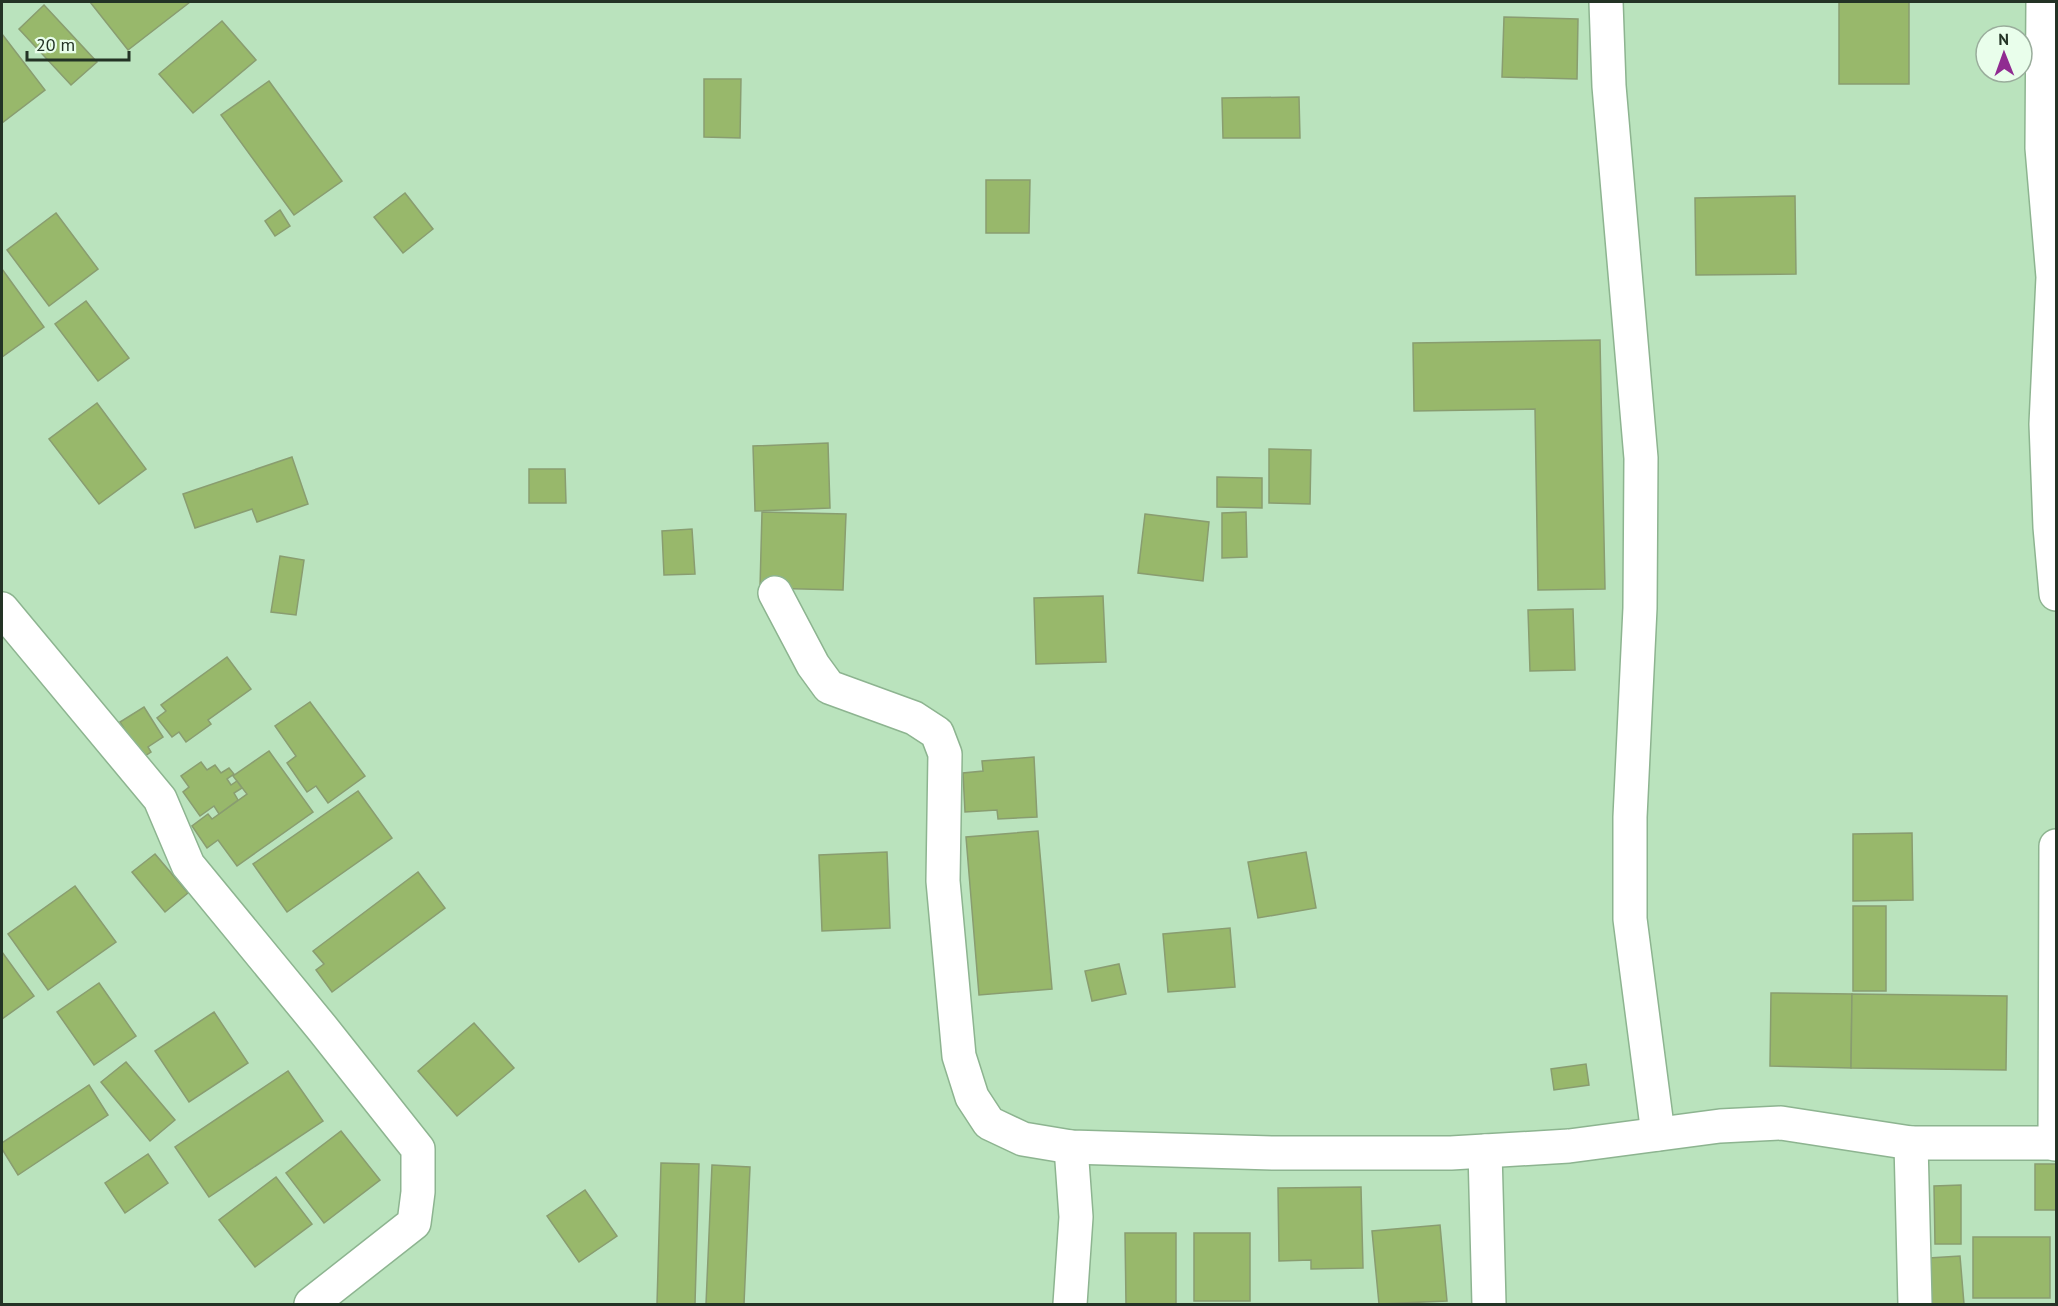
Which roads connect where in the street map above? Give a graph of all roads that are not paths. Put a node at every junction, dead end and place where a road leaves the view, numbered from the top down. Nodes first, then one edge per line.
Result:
1 (1606, 2) edge
2 (2043, 2) edge
3 (2055, 277) edge
4 (775, 592) dead end
5 (2056, 594) edge
6 (2, 609) edge
7 (2056, 846) edge
8 (1658, 1134) junction
9 (1911, 1143) junction
10 (2056, 1143) edge
11 (1071, 1147) junction
12 (1485, 1151) junction
13 (311, 1305) edge
14 (1070, 1305) edge
15 (1489, 1305) edge
16 (1915, 1305) edge

1 - 8 street
2 - 3 street
3 - 5 street
4 - 11 street
6 - 13 street
7 - 10 street
8 - 9 street
8 - 12 street
9 - 10 street
9 - 16 street
11 - 12 street
11 - 14 street
12 - 15 street

